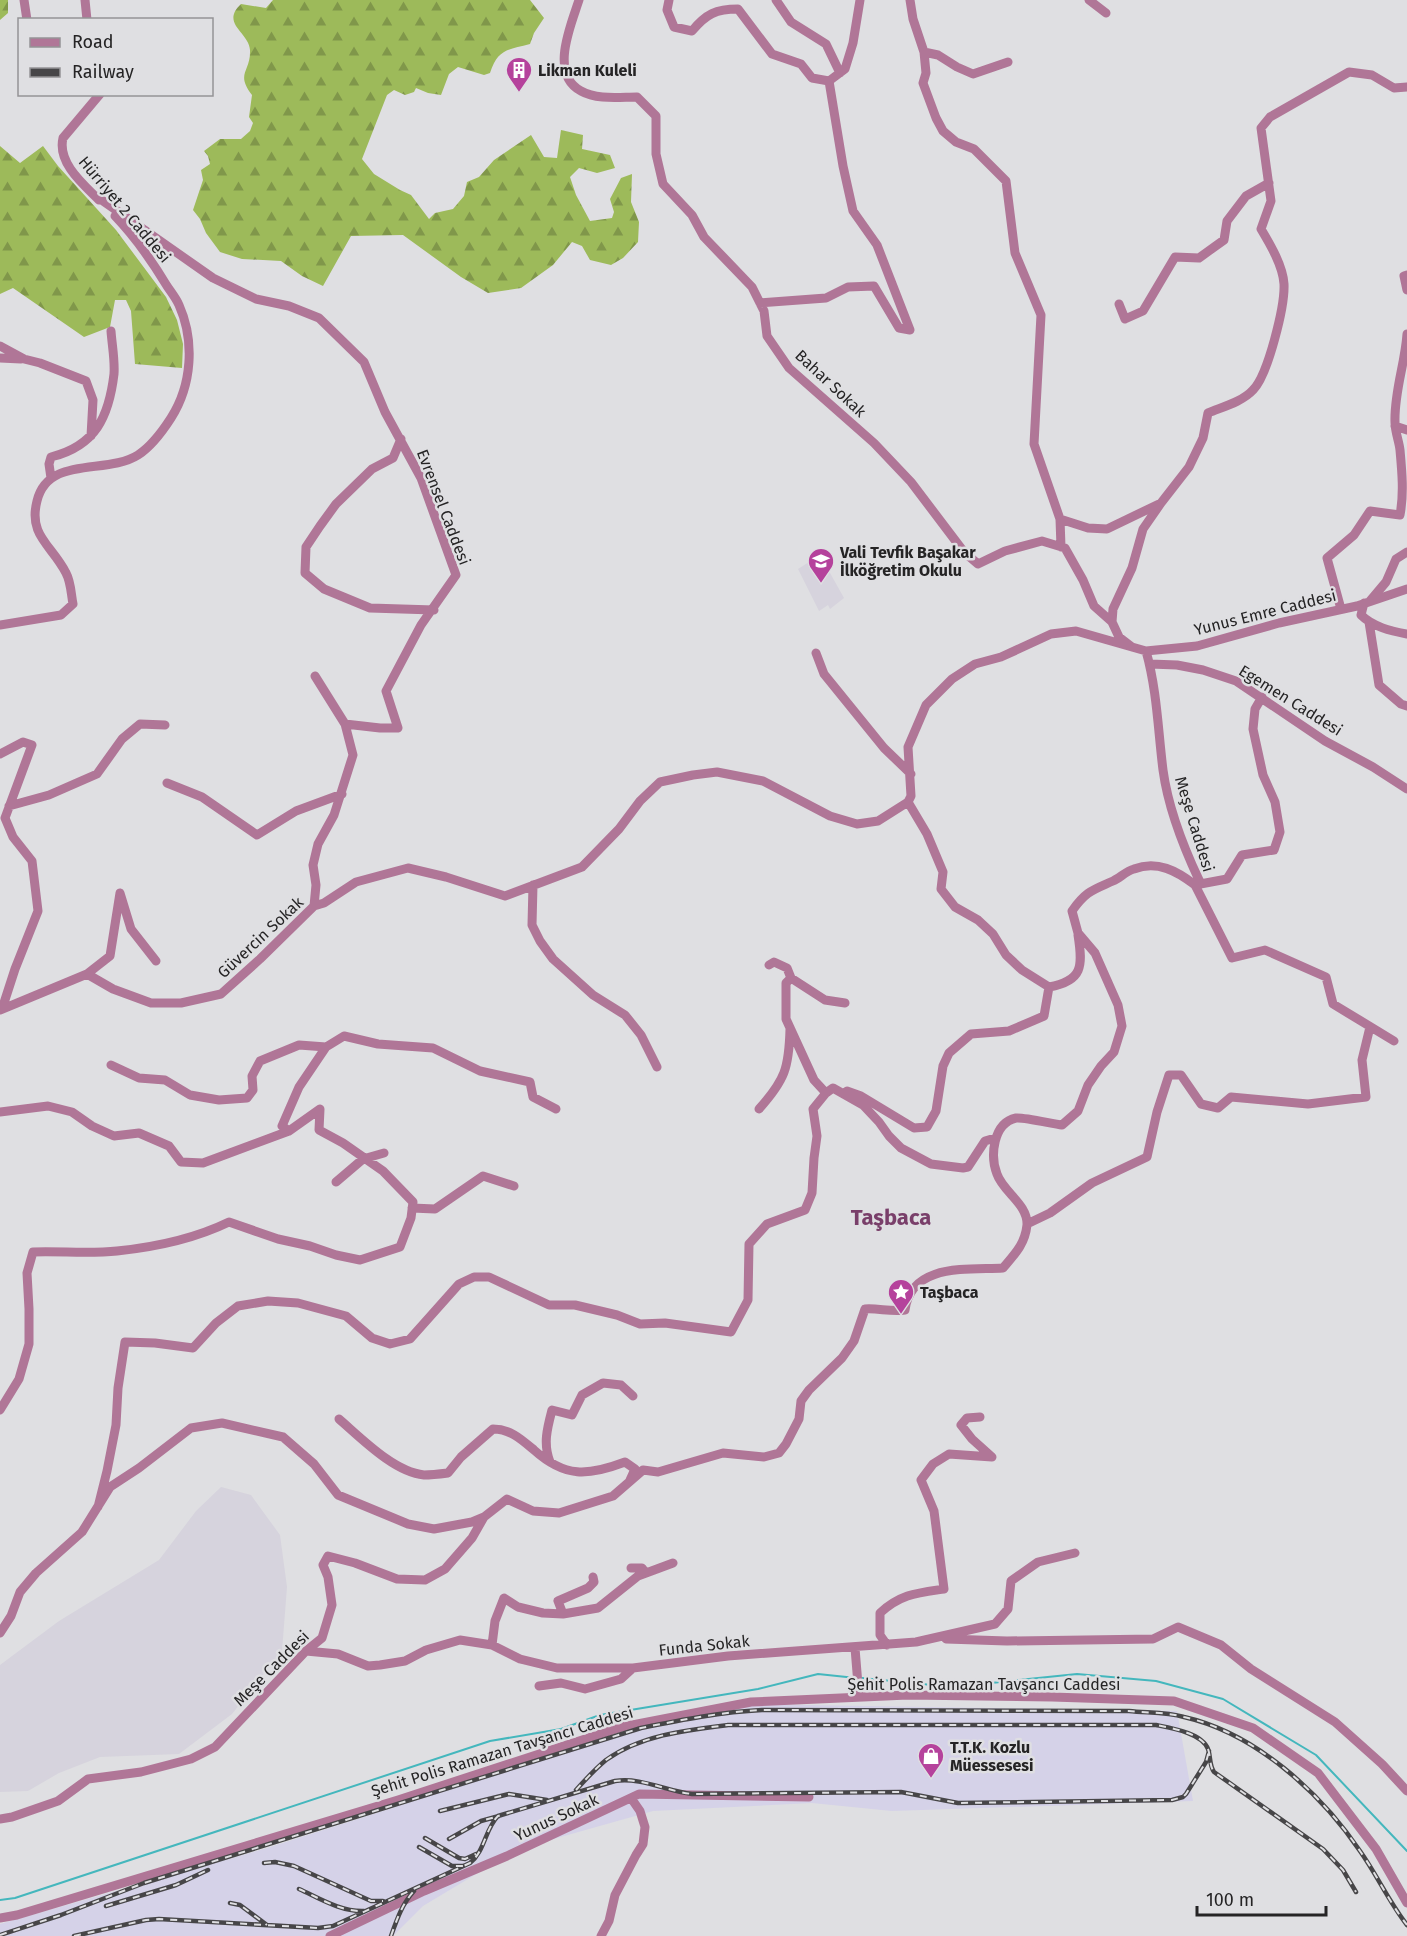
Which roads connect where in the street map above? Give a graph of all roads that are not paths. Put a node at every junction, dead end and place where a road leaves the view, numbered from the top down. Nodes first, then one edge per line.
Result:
1 (24, 0) edge
2 (85, 0) edge
3 (579, 0) edge
4 (669, 0) edge
5 (776, 0) edge
6 (860, 0) edge
7 (910, 0) edge
8 (1089, 0) edge
9 (1106, 13) dead end
10 (27, 18) edge
11 (87, 18) edge
12 (924, 52) junction
13 (1008, 62) dead end
14 (840, 73) junction
15 (829, 81) junction
16 (1407, 87) edge
17 (98, 96) edge
18 (1269, 183) junction
19 (96, 196) junction
20 (1407, 276) edge
21 (1407, 290) edge
22 (760, 303) junction
23 (1119, 304) dead end
24 (111, 331) dead end
25 (1407, 334) edge
26 (0, 346) edge
27 (1407, 347) edge
28 (0, 358) edge
29 (24, 359) junction
30 (1395, 426) junction
31 (1407, 430) edge
32 (91, 436) junction
33 (401, 439) junction
34 (51, 478) junction
35 (1161, 503) junction
36 (1060, 519) junction
37 (1061, 547) junction
38 (1407, 552) edge
39 (1407, 589) edge
40 (1367, 602) junction
41 (1341, 609) junction
42 (434, 610) junction
43 (1112, 622) junction
44 (1368, 622) junction
45 (0, 625) edge
46 (1407, 634) edge
47 (1132, 647) junction
48 (1146, 651) junction
49 (816, 653) dead end
50 (1150, 664) junction
51 (315, 676) dead end
52 (1262, 697) junction
53 (1407, 706) edge
54 (345, 724) junction
55 (165, 725) dead end
56 (0, 754) edge
57 (910, 774) junction
58 (167, 783) dead end
59 (1407, 789) edge
60 (342, 794) junction
61 (908, 802) junction
62 (9, 806) junction
63 (533, 885) junction
64 (1195, 885) junction
65 (314, 906) junction
66 (1078, 933) junction
67 (156, 961) dead end
68 (769, 965) dead end
69 (87, 974) junction
70 (791, 978) junction
71 (1048, 987) junction
72 (845, 1003) dead end
73 (1, 1009) edge
74 (790, 1027) junction
75 (1370, 1027) junction
76 (1394, 1041) dead end
77 (326, 1047) junction
78 (111, 1065) dead end
79 (657, 1067) dead end
80 (829, 1091) junction
81 (556, 1109) dead end
82 (759, 1109) dead end
83 (0, 1112) edge
84 (289, 1131) junction
85 (995, 1138) junction
86 (384, 1153) dead end
87 (363, 1159) junction
88 (336, 1182) dead end
89 (514, 1186) dead end
90 (412, 1208) junction
91 (1027, 1224) junction
92 (633, 1396) dead end
93 (0, 1410) edge
94 (980, 1417) dead end
95 (339, 1419) dead end
96 (550, 1462) junction
97 (630, 1480) junction
98 (98, 1507) junction
99 (484, 1517) junction
100 (1075, 1553) dead end
101 (673, 1563) dead end
102 (632, 1568) dead end
103 (645, 1572) junction
104 (593, 1576) dead end
105 (563, 1614) junction
106 (0, 1633) edge
107 (932, 1638) junction
108 (492, 1645) junction
109 (888, 1645) junction
110 (855, 1648) junction
111 (306, 1651) junction
112 (633, 1668) junction
113 (539, 1686) dead end
114 (859, 1698) junction
115 (1407, 1791) edge
116 (809, 1797) dead end
117 (632, 1798) junction
118 (0, 1819) edge
119 (1407, 1903) edge
120 (0, 1918) edge
121 (330, 1936) edge
122 (600, 1936) edge

1 - 10 street
2 - 11 street
3 - 22 street, Bahar Sokak
4 - 15 street
5 - 14 street
6 - 14 street
7 - 12 street
8 - 9 street
12 - 13 street
12 - 36 street
14 - 15 street
15 - 22 street
16 - 18 street
17 - 19 street, Hürriyet 2 Caddesi
18 - 23 street
18 - 35 street
19 - 33 street, Evrensel Caddesi
19 - 34 street, Hürriyet 2 Caddesi
20 - 21 street
22 - 37 street, Bahar Sokak
24 - 32 street
25 - 27 street
26 - 29 street
27 - 30 street
28 - 29 street
29 - 32 street
30 - 31 street
30 - 41 street
32 - 34 street
33 - 42 street, Evrensel Caddesi
33 - 42 street
34 - 45 street
35 - 36 street
35 - 43 street
36 - 37 street
37 - 43 street
38 - 40 street
39 - 40 street, Yunus Emre Caddesi
40 - 41 street, Yunus Emre Caddesi
40 - 44 street
41 - 48 street, Yunus Emre Caddesi
42 - 54 street, Evrensel Caddesi
43 - 47 street
44 - 46 street
44 - 53 street
47 - 48 street, Yunus Emre Caddesi
47 - 57 street
48 - 50 street, Meşe Caddesi
49 - 57 street
50 - 52 street, Egemen Caddesi
50 - 64 street, Meşe Caddesi
51 - 54 street
52 - 59 street, Egemen Caddesi
52 - 64 street
54 - 60 street
55 - 62 street
56 - 62 street
57 - 61 street
58 - 60 street
60 - 65 street
61 - 63 street, Güvercin Sokak
61 - 71 street
62 - 73 street
63 - 65 street, Güvercin Sokak
63 - 79 street
64 - 66 street, Meşe Caddesi
64 - 75 street
65 - 69 street, Güvercin Sokak
66 - 71 street, Meşe Caddesi
66 - 85 street
67 - 69 street
68 - 70 street
69 - 73 street
70 - 72 street
70 - 74 street
71 - 80 street
74 - 80 street
74 - 82 street
75 - 76 street
75 - 91 street
77 - 78 street
77 - 81 street
77 - 84 street
80 - 85 street
80 - 98 street
83 - 84 street
84 - 87 street
85 - 91 street
86 - 87 street
87 - 88 street
87 - 90 street
89 - 90 street
90 - 93 street
91 - 97 street, Meşe Caddesi
92 - 96 street
94 - 109 street
95 - 96 street
96 - 97 street
97 - 99 street, Meşe Caddesi
98 - 99 street
98 - 106 street
99 - 111 street, Meşe Caddesi
100 - 107 street, Funda Sokak
101 - 103 street
102 - 103 street
103 - 105 street
104 - 105 street
105 - 108 street
107 - 109 street, Funda Sokak
107 - 115 street
108 - 111 street, Funda Sokak
108 - 112 street, Funda Sokak
109 - 110 street, Funda Sokak
110 - 112 street, Funda Sokak
110 - 114 street
111 - 118 street, Meşe Caddesi
112 - 113 street
114 - 119 street, Şehit Polis Ramazan Tavşancı Caddesi
114 - 120 street, Şehit Polis Ramazan Tavşancı Caddesi
116 - 117 street, Yunus Sokak
117 - 121 street, Yunus Sokak
117 - 122 street

